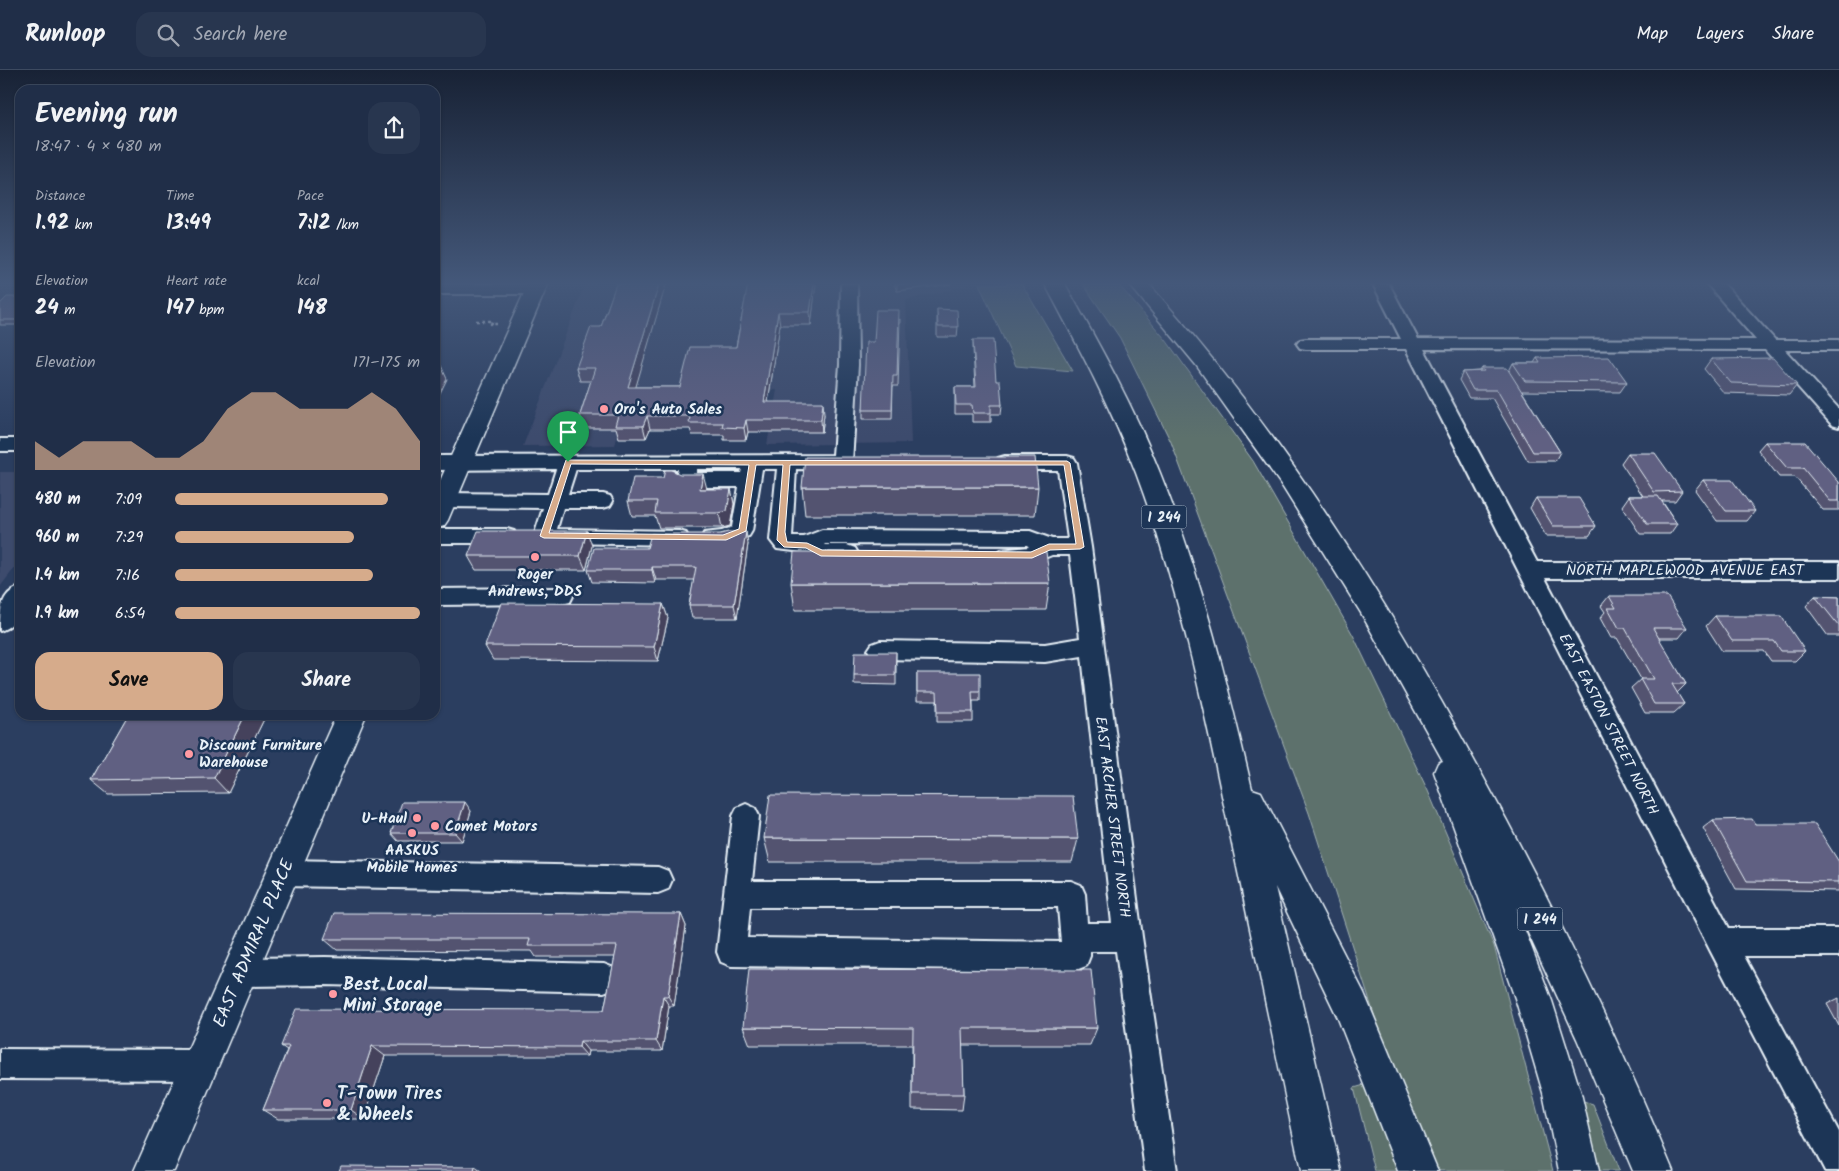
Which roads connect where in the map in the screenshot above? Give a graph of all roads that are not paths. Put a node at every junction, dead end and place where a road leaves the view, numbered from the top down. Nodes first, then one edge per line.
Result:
1 (515, 335) edge
2 (849, 335) edge
3 (1083, 335) edge
4 (1183, 335) edge
5 (1407, 335) edge
6 (1761, 335) edge
7 (1306, 344) dead end
8 (1412, 344) junction
9 (1770, 345) junction
10 (1839, 345) edge
11 (1839, 421) edge
12 (0, 445) edge
13 (15, 445) edge
14 (460, 462) junction
15 (568, 462) junction
16 (787, 462) junction
17 (440, 463) edge
18 (983, 463) edge
19 (751, 471) junction
20 (603, 501) dead end
21 (555, 502) junction
22 (440, 508) edge
23 (440, 510) edge
24 (440, 536) edge
25 (544, 536) junction
26 (1080, 547) junction
27 (1530, 570) junction
28 (1839, 570) edge
29 (562, 596) dead end
30 (440, 597) edge
31 (15, 602) edge
32 (0, 622) edge
33 (1092, 645) junction
34 (880, 650) edge
35 (1412, 675) junction
36 (349, 720) edge
37 (1231, 765) junction
38 (746, 816) dead end
39 (283, 874) junction
40 (658, 880) dead end
41 (738, 894) junction
42 (1075, 937) junction
43 (1128, 937) junction
44 (1721, 942) junction
45 (1839, 942) edge
46 (241, 972) junction
47 (604, 978) dead end
48 (0, 1064) edge
49 (201, 1065) junction
50 (1839, 1165) edge
51 (154, 1171) edge
52 (1161, 1171) edge
53 (1321, 1171) edge
54 (1418, 1171) edge
55 (1579, 1171) edge
56 (1652, 1171) edge

1 - 14 main road
2 - 16 street
3 - 37 main road, I 244
4 - 35 main road, I 244
5 - 8 street, EAST EASTON STREET NORTH
6 - 9 street
7 - 8 street
8 - 9 street
8 - 27 street, EAST EASTON STREET NORTH
9 - 10 street
9 - 11 street
12 - 13 street
14 - 15 street
14 - 17 street
14 - 22 main road
15 - 19 street
15 - 21 street
16 - 19 street
16 - 26 street
18 - 26 street, EAST ARCHER STREET NORTH
19 - 25 street
20 - 21 street
21 - 23 street
21 - 25 street
24 - 25 street
26 - 33 street, EAST ARCHER STREET NORTH
27 - 28 street, NORTH MAPLEWOOD AVENUE EAST
27 - 44 street, EAST EASTON STREET NORTH
29 - 30 street
31 - 32 street
33 - 34 street
33 - 43 street, EAST ARCHER STREET NORTH
35 - 55 main road
35 - 56 main road, I 244
36 - 39 main road, EAST ADMIRAL PLACE
37 - 53 main road, I 244
37 - 54 main road
38 - 41 street
39 - 40 street
39 - 46 main road, EAST ADMIRAL PLACE
41 - 42 street
41 - 42 street
42 - 43 street
43 - 52 street, EAST ARCHER STREET NORTH
44 - 45 street
44 - 50 street, EAST EASTON STREET NORTH
46 - 47 street
46 - 49 main road, EAST ADMIRAL PLACE
48 - 49 street
49 - 51 main road, EAST ADMIRAL PLACE

